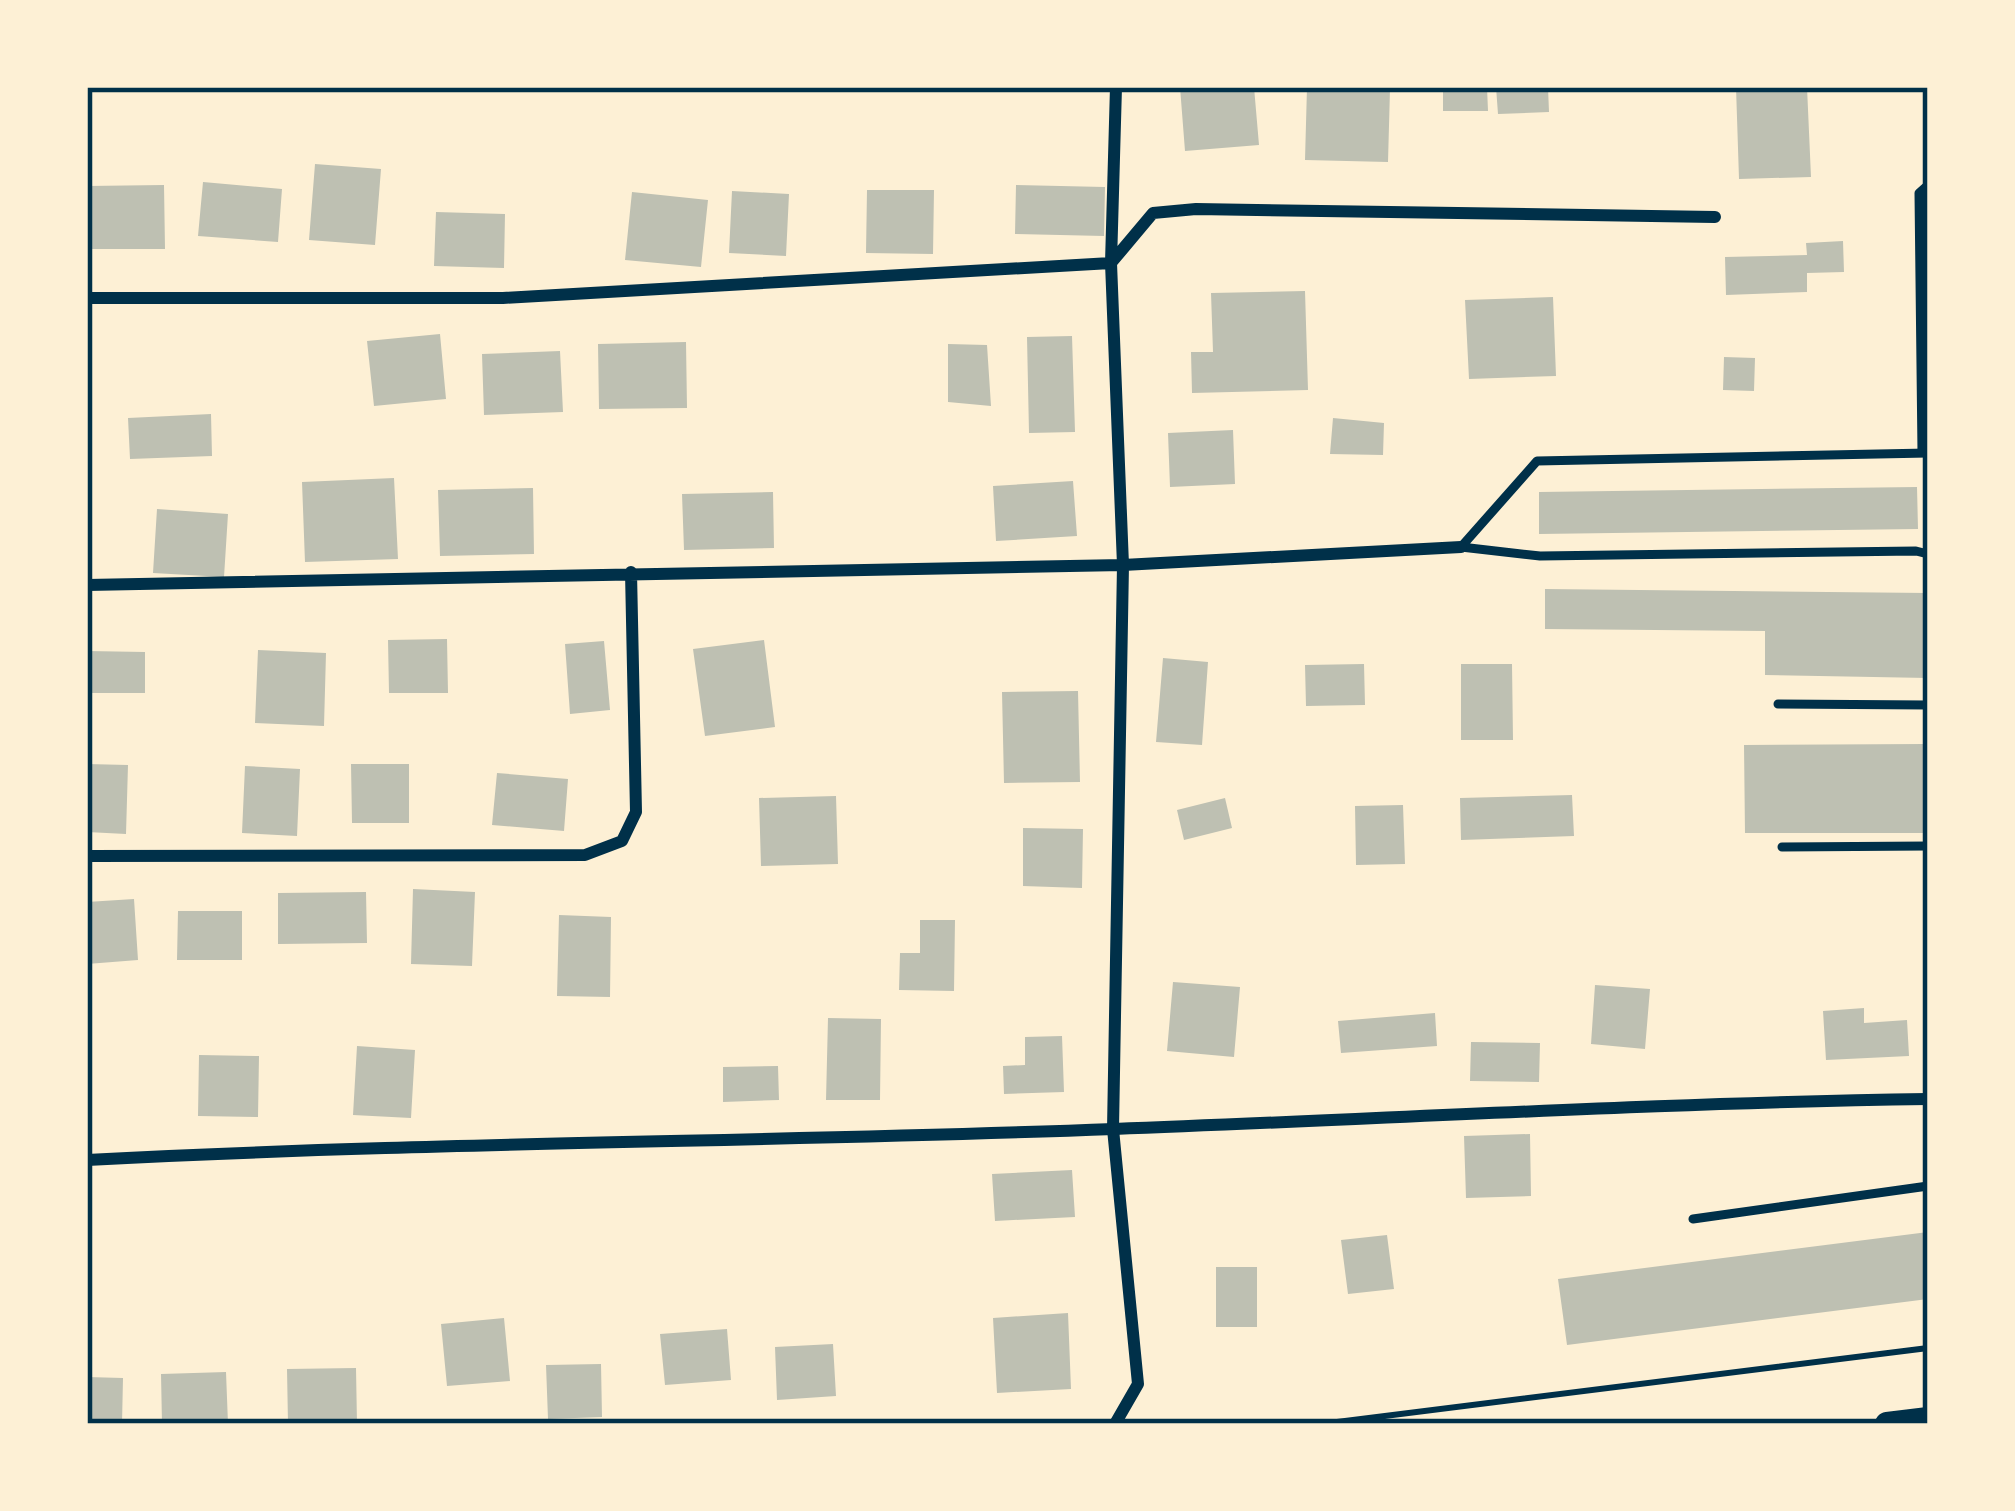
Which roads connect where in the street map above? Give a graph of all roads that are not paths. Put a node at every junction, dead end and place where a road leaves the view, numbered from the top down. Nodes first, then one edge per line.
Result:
1 (1116, 87) edge
2 (1928, 185) edge
3 (1715, 217) dead end
4 (1111, 263) junction
5 (87, 298) edge
6 (1925, 453) edge
7 (1461, 547) junction
8 (1928, 554) edge
9 (1123, 566) junction
10 (632, 572) junction
11 (87, 584) edge
12 (1778, 704) dead end
13 (1928, 705) edge
14 (1928, 846) edge
15 (1782, 848) dead end
16 (87, 856) edge
17 (1928, 1099) edge
18 (1113, 1129) junction
19 (87, 1160) edge
20 (1928, 1186) edge
21 (1693, 1219) dead end
22 (1928, 1419) edge
23 (1115, 1424) edge
24 (1887, 1424) edge

1 - 4 street
2 - 6 lane
3 - 4 street
4 - 5 street
4 - 9 street
6 - 7 lane
7 - 8 lane
7 - 9 street
9 - 10 street
9 - 18 street
10 - 11 street
10 - 16 street
12 - 13 lane
14 - 15 lane
17 - 18 street
18 - 19 street
18 - 23 street
20 - 21 lane
22 - 24 main road

